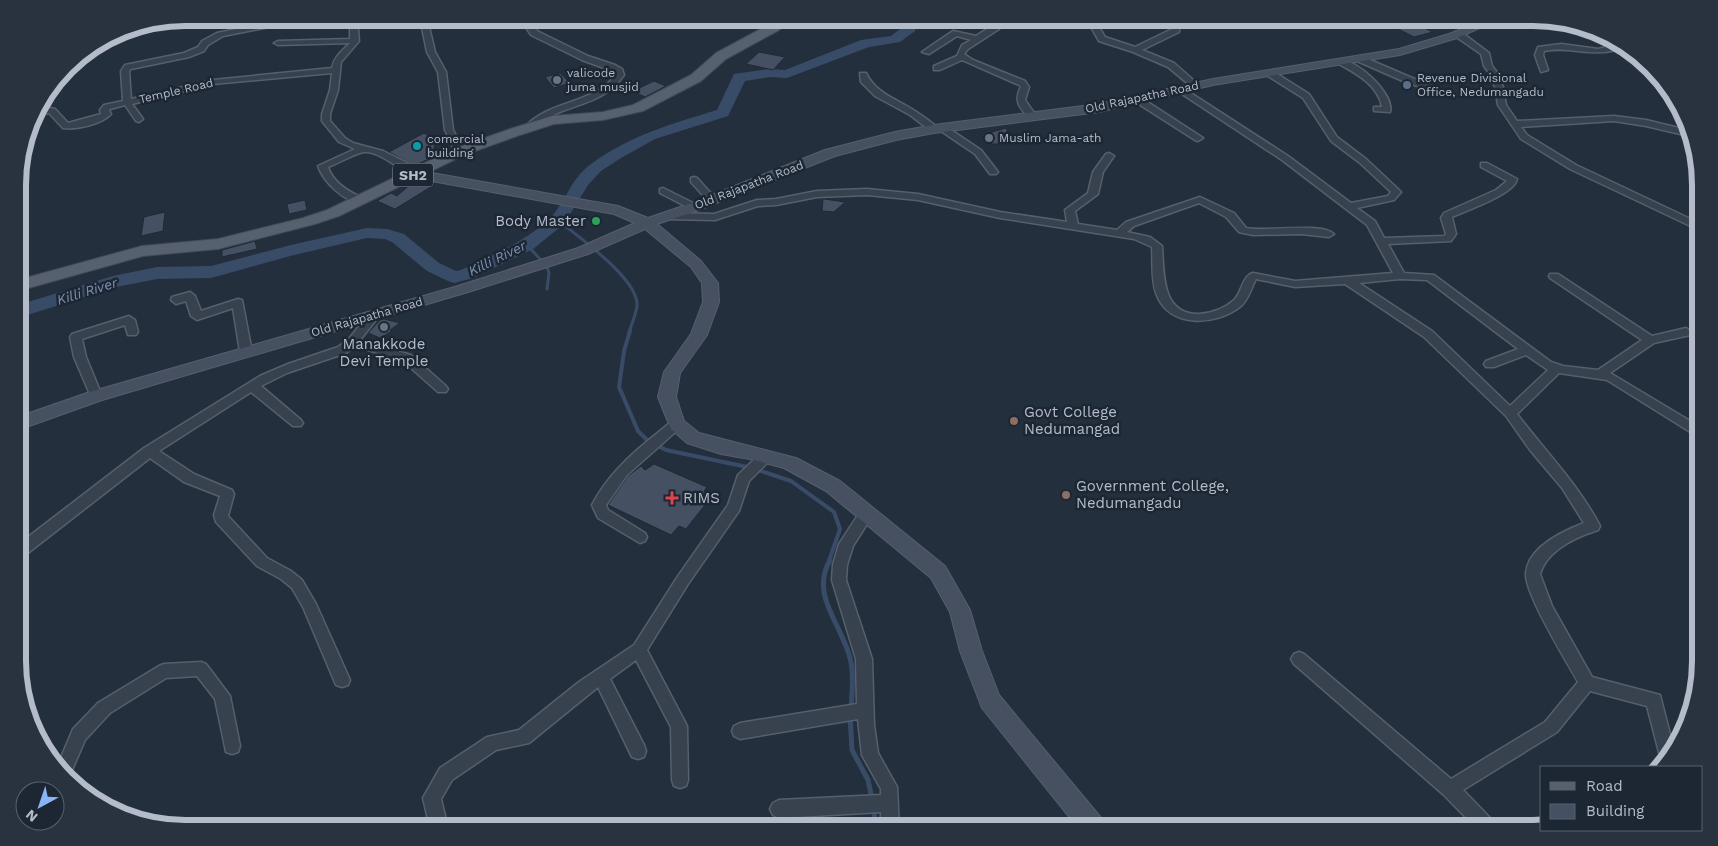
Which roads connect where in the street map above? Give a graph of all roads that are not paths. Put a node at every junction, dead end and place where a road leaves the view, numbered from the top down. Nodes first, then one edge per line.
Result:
1 (995, 26) edge
2 (1096, 26) edge
3 (1173, 26) edge
4 (1477, 26) edge
5 (256, 27) edge
6 (353, 27) edge
7 (425, 27) edge
8 (532, 27) edge
9 (776, 27) edge
10 (1458, 34) junction
11 (978, 39) junction
12 (355, 41) junction
13 (278, 43) dead end
14 (1612, 48) edge
15 (1136, 50) junction
16 (926, 52) dead end
17 (962, 57) junction
18 (1360, 59) junction
19 (1342, 62) junction
20 (937, 68) dead end
21 (336, 70) junction
22 (1544, 70) dead end
23 (1271, 74) junction
24 (864, 75) dead end
25 (1196, 86) junction
26 (1434, 88) dead end
27 (1180, 90) junction
28 (1137, 100) junction
29 (127, 102) junction
30 (46, 110) edge
31 (1377, 110) dead end
32 (1033, 117) junction
33 (138, 119) dead end
34 (1514, 124) junction
35 (528, 128) junction
36 (938, 128) junction
37 (1683, 133) edge
38 (1198, 138) dead end
39 (366, 148) junction
40 (459, 152) junction
41 (1109, 156) dead end
42 (1484, 165) dead end
43 (993, 172) dead end
44 (415, 174) junction
45 (694, 180) dead end
46 (663, 191) dead end
47 (360, 200) junction
48 (712, 200) junction
49 (1350, 206) junction
50 (694, 207) junction
51 (667, 216) junction
52 (647, 224) junction
53 (1692, 224) edge
54 (1073, 226) junction
55 (1120, 234) junction
56 (1330, 234) dead end
57 (1383, 241) junction
58 (1400, 276) junction
59 (1554, 276) dead end
60 (1346, 279) junction
61 (27, 284) edge
62 (176, 300) dead end
63 (373, 316) junction
64 (132, 332) dead end
65 (1686, 332) dead end
66 (1650, 340) junction
67 (353, 342) junction
68 (1527, 350) junction
69 (246, 352) junction
70 (1490, 364) dead end
71 (1556, 369) junction
72 (1600, 374) junction
73 (252, 386) junction
74 (442, 389) dead end
75 (96, 396) junction
76 (1510, 413) junction
77 (26, 421) edge
78 (297, 423) dead end
79 (677, 424) junction
80 (1692, 428) edge
81 (148, 452) junction
82 (766, 456) junction
83 (866, 513) junction
84 (640, 537) dead end
85 (26, 546) edge
86 (639, 650) junction
87 (1299, 658) dead end
88 (600, 676) junction
89 (342, 680) dead end
90 (1587, 683) junction
91 (866, 710) junction
92 (740, 731) dead end
93 (232, 746) dead end
94 (1666, 748) edge
95 (638, 751) dead end
96 (66, 765) edge
97 (680, 780) dead end
98 (1450, 789) junction
99 (889, 803) junction
100 (779, 809) dead end
101 (890, 819) edge
102 (1086, 819) edge
103 (1479, 819) edge
104 (437, 820) edge

1 - 11 street
2 - 15 street
3 - 15 street
4 - 10 main road, Old Rajapatha Road
5 - 29 street
6 - 12 street
7 - 40 street
8 - 35 street
9 - 35 main road, SH2
10 - 18 main road, Old Rajapatha Road
10 - 34 street
11 - 16 street
11 - 17 street
12 - 13 street
12 - 21 street
14 - 22 street
15 - 25 street
17 - 20 street
17 - 32 street
18 - 19 main road, Old Rajapatha Road
18 - 26 street
19 - 23 main road, Old Rajapatha Road
19 - 31 street
21 - 29 street, Temple Road
21 - 39 street
23 - 25 main road, Old Rajapatha Road
23 - 49 street
24 - 36 street
25 - 27 main road, Old Rajapatha Road
27 - 28 main road, Old Rajapatha Road
27 - 49 street
28 - 32 main road, Old Rajapatha Road
28 - 38 street
29 - 30 street, Temple Road
29 - 33 street
32 - 36 main road, Old Rajapatha Road
34 - 37 street
34 - 53 street
35 - 40 main road, SH2
36 - 43 street
36 - 48 main road, Old Rajapatha Road
39 - 44 street
39 - 47 street
40 - 44 main road, SH2
41 - 54 street
42 - 57 street
44 - 47 main road, SH2
44 - 52 main road
45 - 48 street
46 - 50 street
47 - 61 main road, SH2
48 - 50 main road, Old Rajapatha Road
49 - 57 street
50 - 51 main road, Old Rajapatha Road
51 - 52 main road, Old Rajapatha Road
51 - 54 street
52 - 63 main road, Old Rajapatha Road
52 - 79 main road
54 - 55 street
55 - 56 street
55 - 60 street
57 - 58 street
58 - 60 street
58 - 68 street
59 - 66 street
60 - 76 street
62 - 69 street
63 - 67 street
63 - 69 main road, Old Rajapatha Road
64 - 75 street
65 - 66 street
66 - 72 street
67 - 73 street
67 - 74 street
68 - 70 street
68 - 71 street
69 - 75 main road, Old Rajapatha Road
71 - 72 street
71 - 76 street
72 - 80 street
73 - 78 street
73 - 81 street
75 - 77 main road, Old Rajapatha Road
76 - 90 street
79 - 82 main road
79 - 84 street
81 - 85 street
81 - 89 street
82 - 83 main road
82 - 86 street
83 - 91 street
83 - 102 main road
86 - 88 street
86 - 97 street
87 - 98 street
88 - 95 street
88 - 104 street
90 - 94 street
90 - 98 street
91 - 92 street
91 - 99 street
93 - 96 street
98 - 103 street
99 - 100 street
99 - 101 street

